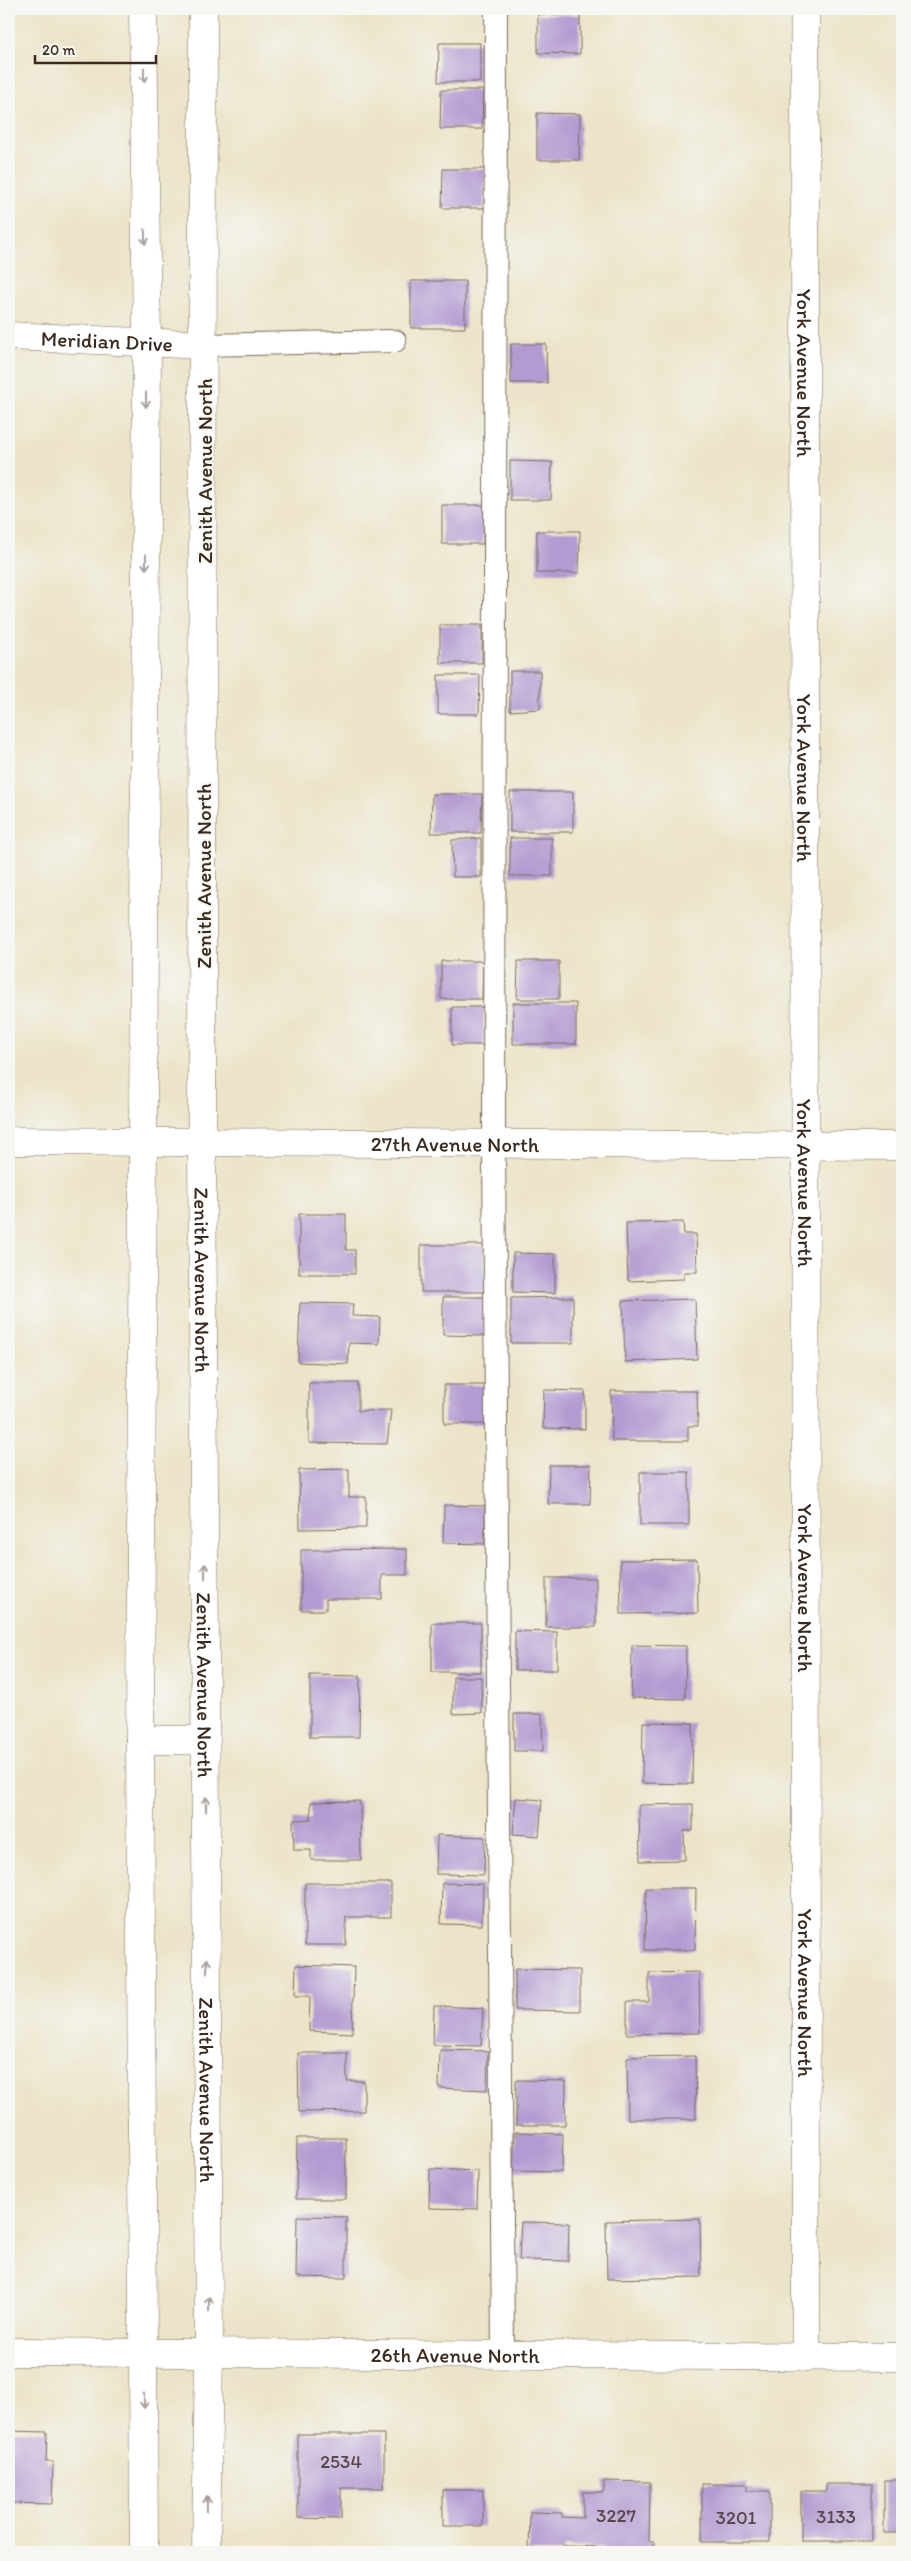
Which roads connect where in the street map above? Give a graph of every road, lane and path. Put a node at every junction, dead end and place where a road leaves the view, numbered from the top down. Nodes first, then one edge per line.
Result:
1 (143, 9) edge
2 (203, 9) edge
3 (496, 9) edge
4 (805, 9) edge
5 (9, 336) edge
6 (395, 341) dead end
7 (146, 342) junction
8 (204, 345) junction
9 (9, 1141) edge
10 (145, 1142) junction
11 (202, 1142) junction
12 (494, 1144) junction
13 (805, 1145) junction
14 (902, 1146) edge
15 (140, 1740) junction
16 (206, 1740) junction
17 (9, 2352) edge
18 (144, 2352) junction
19 (209, 2352) junction
20 (503, 2354) junction
21 (806, 2357) junction
22 (902, 2357) edge
23 (144, 2552) edge
24 (206, 2552) edge

1 -> 7 street
2 - 8 street, Zenith Avenue North
3 - 12 lane
4 - 13 street, York Avenue North
5 - 7 street, Meridian Drive
6 - 8 lane
7 - 8 street, Meridian Drive
7 -> 10 street
8 - 11 street, Zenith Avenue North
9 - 10 street, 27th Avenue North
10 - 11 street, 27th Avenue North
10 - 15 street
11 - 12 street, 27th Avenue North
16 -> 11 street, Zenith Avenue North
12 - 13 street, 27th Avenue North
12 - 20 lane
13 - 14 street, 27th Avenue North
13 - 21 street, York Avenue North
15 - 16 street
15 - 18 street
19 -> 16 street, Zenith Avenue North
17 - 18 street, 26th Avenue North
18 - 19 street, 26th Avenue North
18 -> 23 street
19 - 20 street, 26th Avenue North
24 -> 19 street, Zenith Avenue North
20 - 21 street, 26th Avenue North
21 - 22 street, 26th Avenue North

